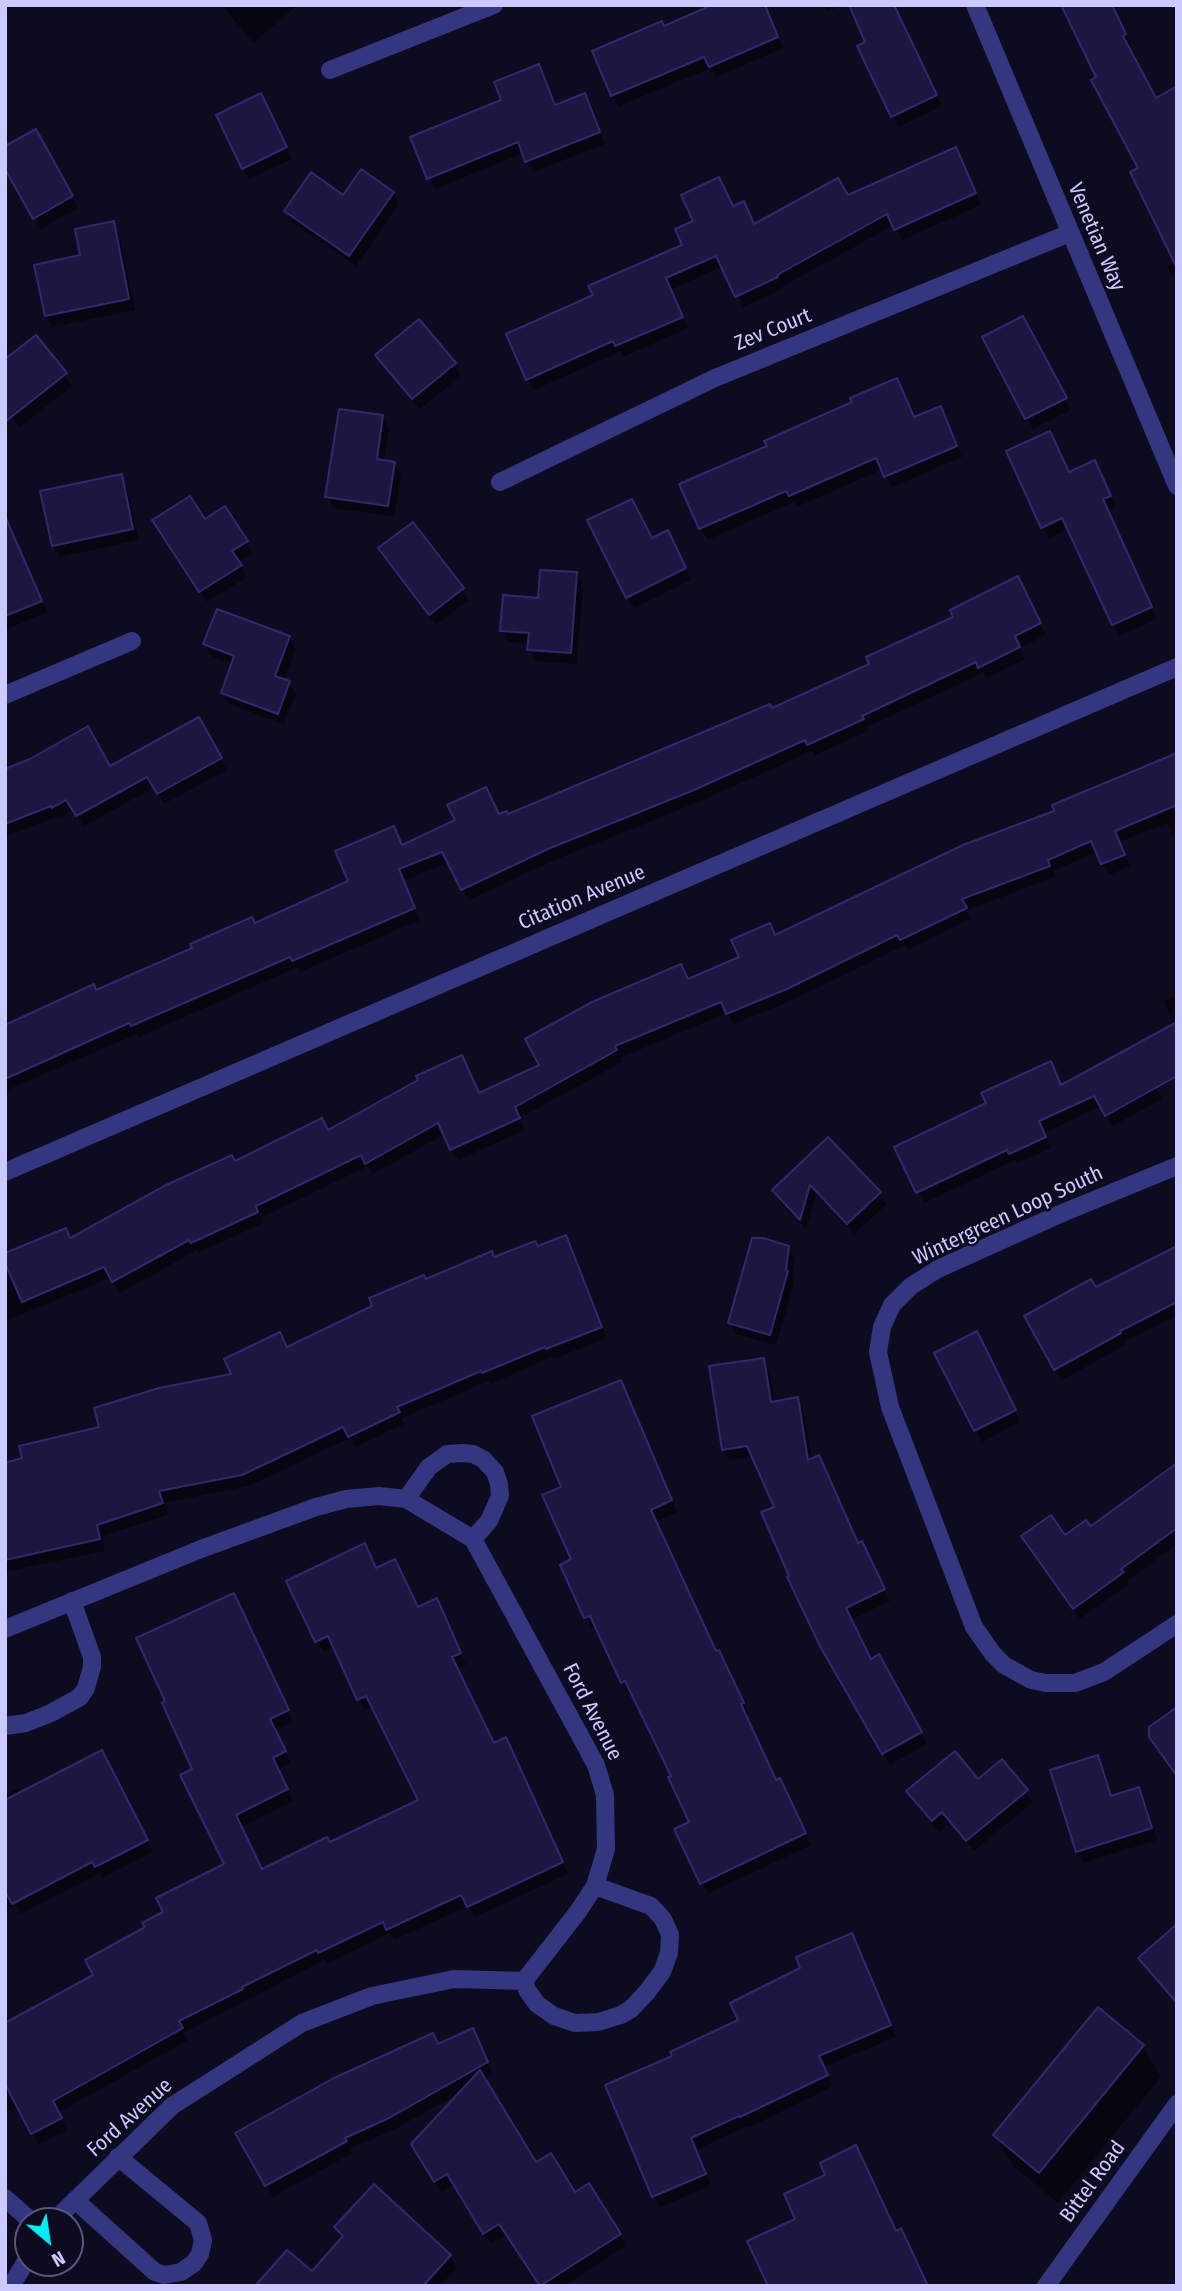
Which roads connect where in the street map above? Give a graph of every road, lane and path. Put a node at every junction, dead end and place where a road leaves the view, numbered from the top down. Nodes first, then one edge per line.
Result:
1 (494, 5) edge
2 (975, 5) edge
3 (330, 70) dead end
4 (1070, 233) junction
5 (499, 482) dead end
6 (1177, 486) edge
7 (132, 641) dead end
8 (1177, 667) edge
9 (5, 695) edge
10 (1177, 1166) edge
11 (5, 1171) edge
12 (406, 1499) junction
13 (473, 1539) junction
14 (72, 1601) junction
15 (1177, 1624) edge
16 (5, 1629) edge
17 (5, 1726) edge
18 (595, 1886) junction
19 (524, 1981) junction
20 (1177, 2104) edge
21 (118, 2157) junction
22 (75, 2200) junction
23 (68, 2207) edge
24 (1046, 2286) edge

1 - 3 street
2 - 4 street, Venetian Way
4 - 5 street, Zev Court
4 - 6 street, Venetian Way
7 - 9 street
8 - 11 street, Citation Avenue
10 - 15 street, Wintergreen Loop South
12 - 13 street
12 - 13 street
12 - 14 street
13 - 18 street, Ford Avenue
14 - 16 street
14 - 17 street
18 - 19 street, Ford Avenue
18 - 19 street
19 - 21 street, Ford Avenue
20 - 24 street, Bittel Road
21 - 22 street, Ford Avenue
21 - 22 street
22 - 23 street, Ford Avenue

